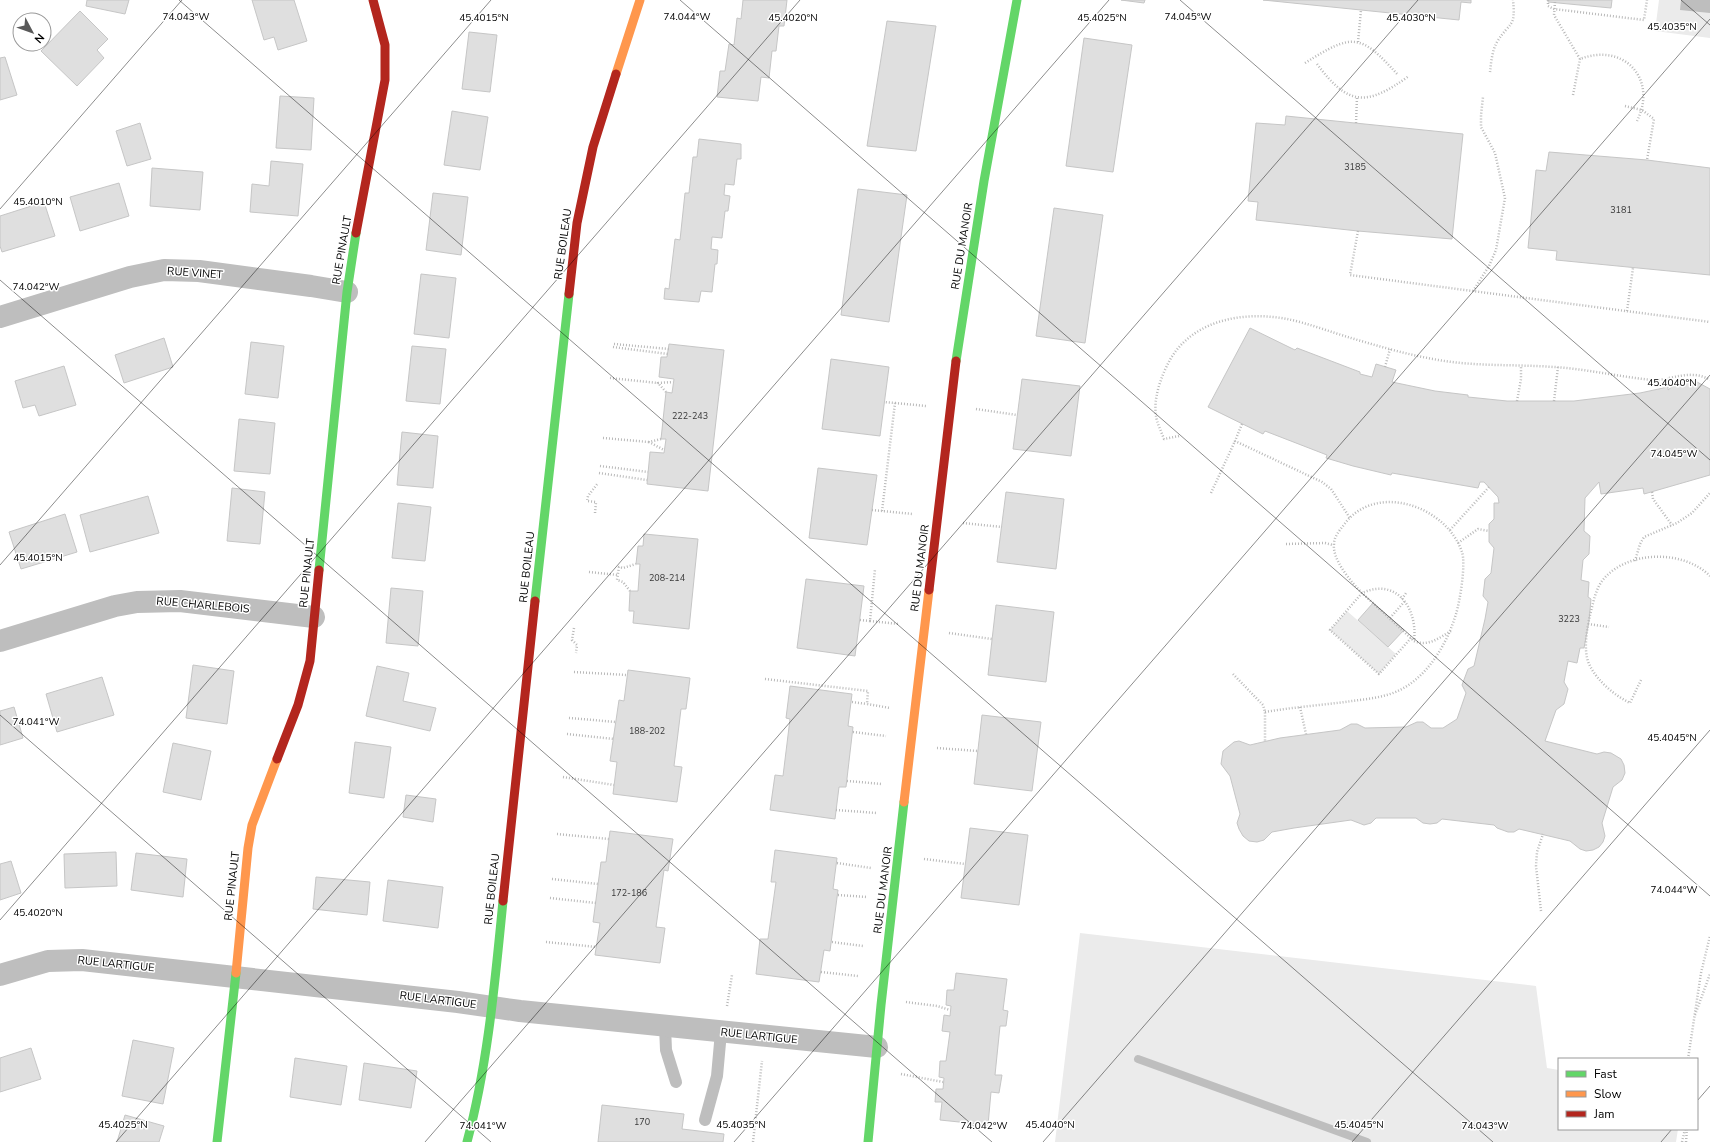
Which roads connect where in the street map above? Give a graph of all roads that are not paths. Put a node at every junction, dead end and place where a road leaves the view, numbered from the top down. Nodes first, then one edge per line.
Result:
1 (373, 0) edge
2 (640, 0) edge
3 (1017, 0) edge
4 (347, 292) junction
5 (0, 317) edge
6 (314, 617) junction
7 (0, 641) edge
8 (0, 975) edge
9 (236, 978) junction
10 (491, 1006) junction
11 (665, 1026) junction
12 (721, 1032) junction
13 (877, 1047) junction
14 (676, 1082) dead end
15 (705, 1120) dead end
16 (217, 1142) edge
17 (467, 1142) edge
18 (868, 1142) edge

1 - 4 street, RUE PINAULT
2 - 10 street, RUE BOILEAU
3 - 13 street, RUE DU MANOIR
4 - 5 street, RUE VINET
4 - 6 street, RUE PINAULT
6 - 7 street, RUE CHARLEBOIS
6 - 9 street, RUE PINAULT
8 - 9 street, RUE LARTIGUE
9 - 10 street, RUE LARTIGUE
9 - 16 street, RUE PINAULT
10 - 11 street, RUE LARTIGUE
10 - 17 street, RUE BOILEAU
11 - 12 street, RUE LARTIGUE
11 - 14 lane
12 - 13 street, RUE LARTIGUE
12 - 15 lane
13 - 18 street, RUE DU MANOIR

